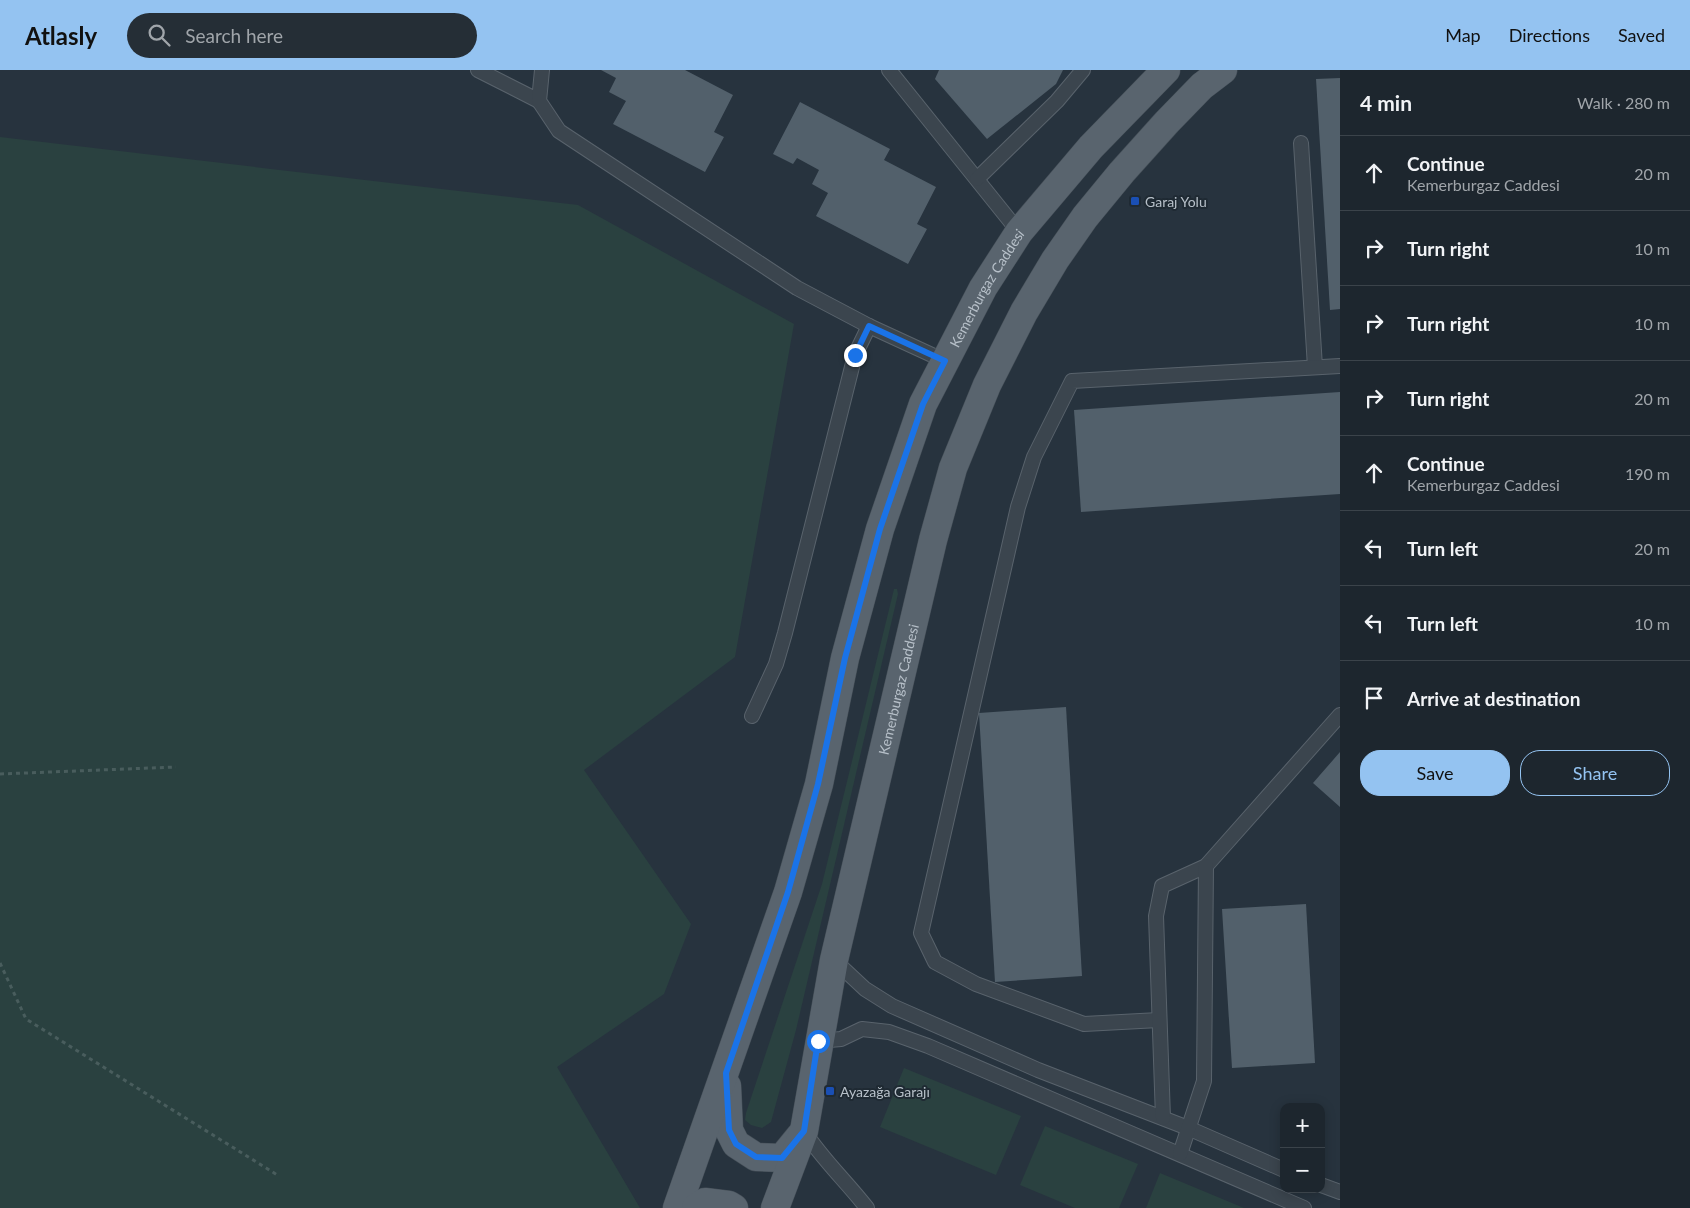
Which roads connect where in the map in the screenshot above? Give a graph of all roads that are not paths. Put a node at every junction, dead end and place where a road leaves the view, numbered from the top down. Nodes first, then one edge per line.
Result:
1 (478, 70) edge
2 (542, 70) edge
3 (888, 70) edge
4 (1083, 70) edge
5 (1166, 70) edge
6 (1223, 70) edge
7 (539, 101) junction
8 (1301, 143) dead end
9 (977, 179) junction
10 (1019, 232) junction
11 (869, 326) junction
12 (945, 361) junction
13 (1340, 366) edge
14 (1316, 367) junction
15 (1340, 715) edge
16 (752, 716) dead end
17 (1206, 866) junction
18 (834, 960) junction
19 (1159, 1020) junction
20 (818, 1041) junction
21 (726, 1073) junction
22 (1163, 1118) junction
23 (1188, 1128) junction
24 (804, 1131) junction
25 (1180, 1154) junction
26 (1280, 1168) edge
27 (1325, 1186) edge
28 (1340, 1192) edge
29 (677, 1208) edge
30 (696, 1208) edge
31 (734, 1208) edge
32 (775, 1208) edge
33 (867, 1208) edge
34 (1304, 1208) edge

1 - 7 lane
2 - 7 lane
3 - 9 lane
4 - 9 lane
5 - 10 main road, Kemerburgaz Caddesi
6 - 18 main road, Kemerburgaz Caddesi
7 - 11 lane
8 - 14 lane
9 - 10 lane
10 - 12 main road, Kemerburgaz Caddesi
11 - 12 lane
11 - 16 lane
12 - 21 main road, Kemerburgaz Caddesi
13 - 14 lane
14 - 19 lane
15 - 17 lane
17 - 19 lane
17 - 23 lane
18 - 20 main road, Kemerburgaz Caddesi
18 - 22 lane
19 - 22 lane
20 - 24 main road, Kemerburgaz Caddesi
20 - 25 lane
21 - 24 main road
21 - 29 main road, Kemerburgaz Caddesi
22 - 23 lane
23 - 25 lane
23 - 26 lane
24 - 32 main road, Kemerburgaz Caddesi
24 - 33 lane
25 - 34 lane
27 - 28 lane
30 - 31 main road

